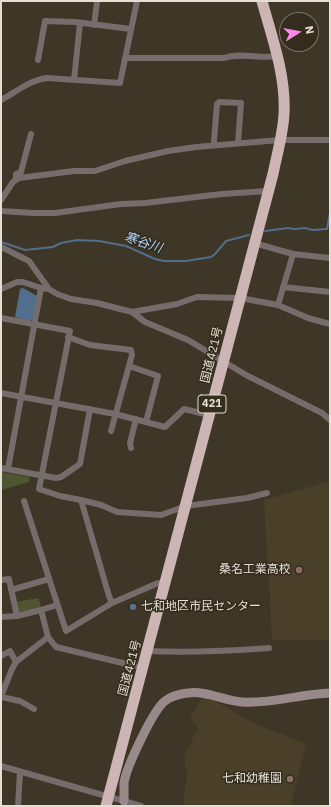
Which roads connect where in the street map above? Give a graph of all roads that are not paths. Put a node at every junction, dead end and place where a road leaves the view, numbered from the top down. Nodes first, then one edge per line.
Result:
1 (137, 1) edge
2 (262, 1) edge
3 (96, 2) edge
4 (80, 23) junction
5 (94, 25) junction
6 (131, 29) junction
7 (277, 56) junction
8 (125, 58) junction
9 (38, 60) dead end
10 (74, 80) junction
11 (1, 100) edge
12 (30, 134) dead end
13 (280, 140) junction
14 (330, 140) edge
15 (238, 143) junction
16 (215, 145) junction
17 (16, 180) junction
18 (268, 191) junction
19 (1, 200) edge
20 (1, 211) edge
21 (254, 243) junction
22 (1, 247) edge
23 (293, 254) junction
24 (330, 258) edge
25 (283, 287) junction
26 (41, 288) junction
27 (1, 289) edge
28 (49, 289) junction
29 (330, 292) edge
30 (240, 298) junction
31 (278, 305) junction
32 (132, 312) junction
33 (1, 318) edge
34 (35, 324) junction
35 (330, 324) edge
36 (68, 337) junction
37 (224, 362) junction
38 (129, 366) junction
39 (1, 393) edge
40 (21, 396) junction
41 (56, 403) junction
42 (90, 409) junction
43 (115, 414) junction
44 (209, 415) junction
45 (136, 419) junction
46 (330, 420) edge
47 (146, 422) junction
48 (111, 431) dead end
49 (131, 448) dead end
50 (4, 468) edge
51 (42, 476) junction
52 (267, 493) dead end
53 (81, 500) junction
54 (24, 501) dead end
55 (186, 506) junction
56 (49, 579) junction
57 (1, 580) edge
58 (165, 585) junction
59 (11, 590) junction
60 (112, 603) junction
61 (57, 605) junction
62 (41, 610) junction
63 (17, 616) junction
64 (1, 617) edge
65 (48, 637) junction
66 (269, 648) dead end
67 (148, 651) junction
68 (1, 656) edge
69 (16, 662) junction
70 (135, 666) dead end
71 (330, 693) edge
72 (1, 696) edge
73 (34, 709) dead end
74 (1, 766) edge
75 (20, 772) junction
76 (124, 801) junction
77 (108, 802) edge
78 (18, 806) edge
79 (141, 806) edge

1 - 6 street
2 - 7 highway, 国道421号 / 421
3 - 5 street
4 - 5 street
4 - 9 street
4 - 10 street
5 - 6 street
6 - 8 street
7 - 8 street
7 - 13 highway, 国道421号 / 421
8 - 10 street
10 - 11 street
12 - 17 street
13 - 14 street
13 - 15 street
13 - 18 highway, 国道421号 / 421
15 - 16 street
15 - 16 street
16 - 17 street
17 - 19 street
18 - 20 street
18 - 21 highway, 国道421号 / 421
21 - 23 street
21 - 30 highway, 国道421号 / 421
22 - 28 street
23 - 24 street
23 - 25 street
25 - 29 street
25 - 31 street
26 - 27 street
26 - 28 street
26 - 34 street
28 - 32 street
30 - 31 street
30 - 32 street
30 - 37 highway, 国道421号 / 421
31 - 35 street
32 - 37 street
33 - 34 street
34 - 36 street
34 - 40 street
36 - 38 street
36 - 41 street
37 - 44 highway, 国道421号 / 421
37 - 46 street
38 - 43 street
38 - 47 street
39 - 40 street
40 - 41 street
40 - 50 street
41 - 42 street
41 - 51 street
42 - 43 street
42 - 51 street
43 - 45 street
43 - 48 street
44 - 47 street
44 - 55 highway, 国道421号 / 421
45 - 47 street
45 - 49 street
50 - 51 street
51 - 53 street
52 - 55 street
53 - 55 street
53 - 60 street
54 - 56 street
55 - 58 highway, 国道421号 / 421
56 - 59 street
56 - 61 street
57 - 59 street
58 - 60 street
58 - 67 highway, 国道421号 / 421
59 - 63 street
60 - 61 street
61 - 62 street
62 - 63 street
62 - 65 street
63 - 64 street
65 - 69 street
65 - 70 street
66 - 67 street
67 - 77 highway, 国道421号 / 421
68 - 69 street
69 - 72 street
71 - 76 street
72 - 73 street
74 - 75 street
75 - 77 street
75 - 78 street
76 - 77 street
76 - 79 street

